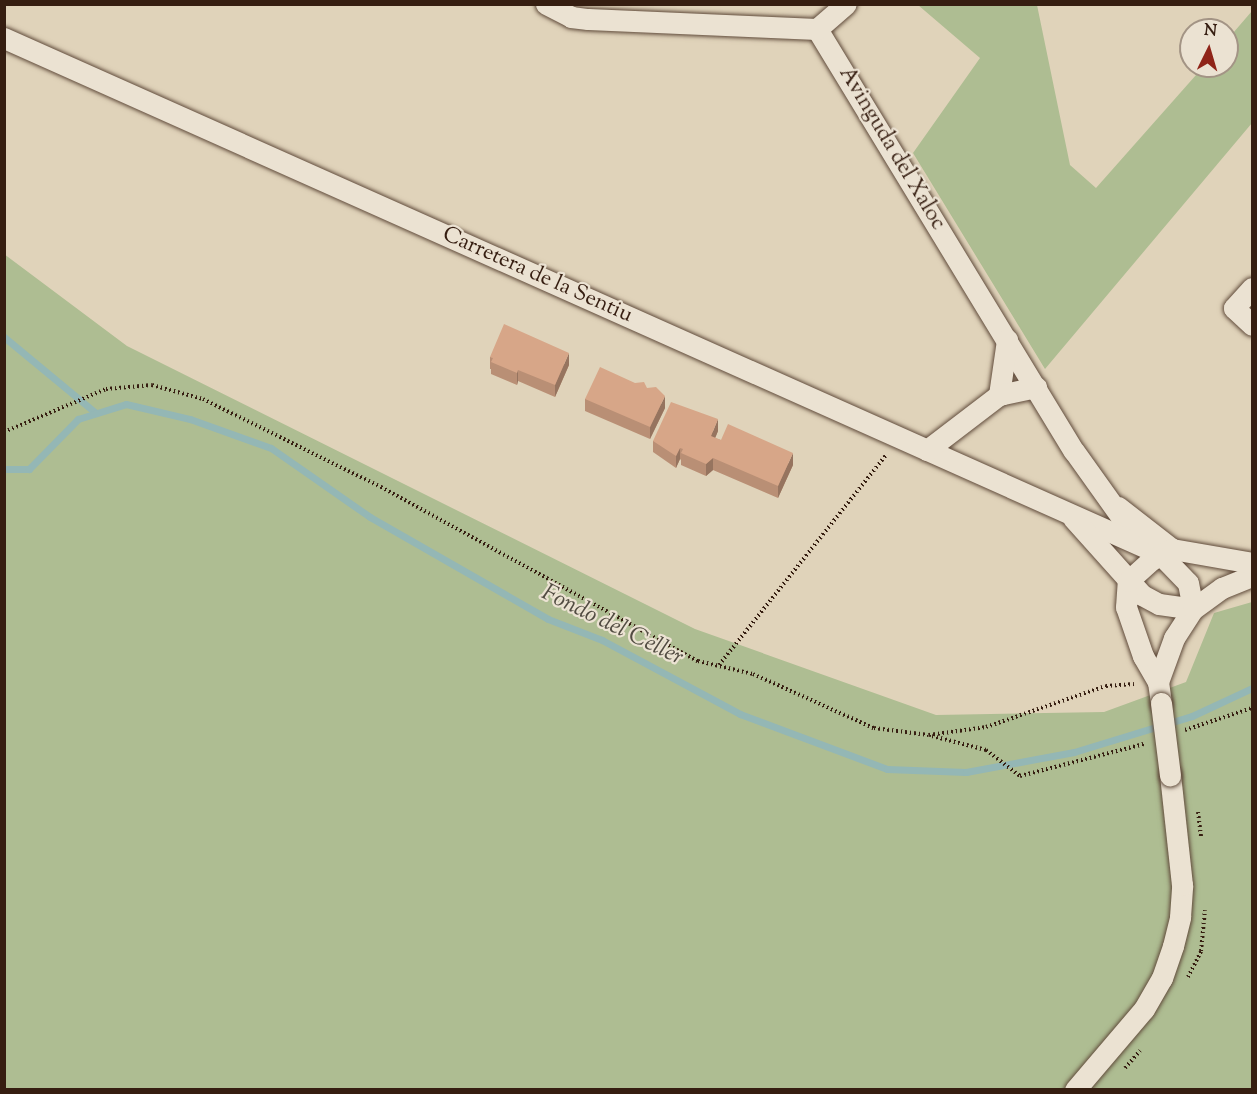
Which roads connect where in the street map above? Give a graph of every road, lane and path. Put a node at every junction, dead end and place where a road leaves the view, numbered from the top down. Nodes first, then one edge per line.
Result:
1 (546, 4) edge
2 (846, 4) edge
3 (817, 28) junction
4 (4, 38) edge
5 (1252, 288) edge
6 (1252, 325) edge
7 (1007, 340) junction
8 (1036, 387) junction
9 (999, 395) junction
10 (4, 432) edge
11 (899, 438) junction
12 (927, 450) junction
13 (1110, 502) junction
14 (1069, 513) junction
15 (1133, 541) junction
16 (1166, 551) junction
17 (1252, 563) edge
18 (1252, 576) edge
19 (1128, 581) junction
20 (1194, 609) junction
21 (718, 665) junction
22 (1158, 682) junction
23 (1252, 708) edge
24 (1179, 733) dead end
25 (929, 735) junction
26 (1146, 743) dead end
27 (1075, 1089) edge

1 - 3 street
2 - 3 street
3 - 7 street, Avinguda del Xaloc
4 - 11 street, Carretera de la Sentiu
5 - 6 street
7 - 8 street, Avinguda del Xaloc
7 - 9 street
8 - 9 street
8 - 13 street, Avinguda del Xaloc
9 - 12 street
10 - 21 path
11 - 12 street, Carretera de la Sentiu
11 - 21 path
12 - 14 street, Carretera de la Sentiu
13 - 15 street, Avinguda del Xaloc
13 - 16 street, Avinguda del Xaloc
14 - 15 street
14 - 19 street
15 - 16 street
16 - 17 street
16 - 19 street
16 - 20 street
18 - 20 street
19 - 20 street
19 - 22 street
20 - 22 street
21 - 25 path
22 - 25 path
22 - 27 street, bridge
23 - 24 path
25 - 26 path

